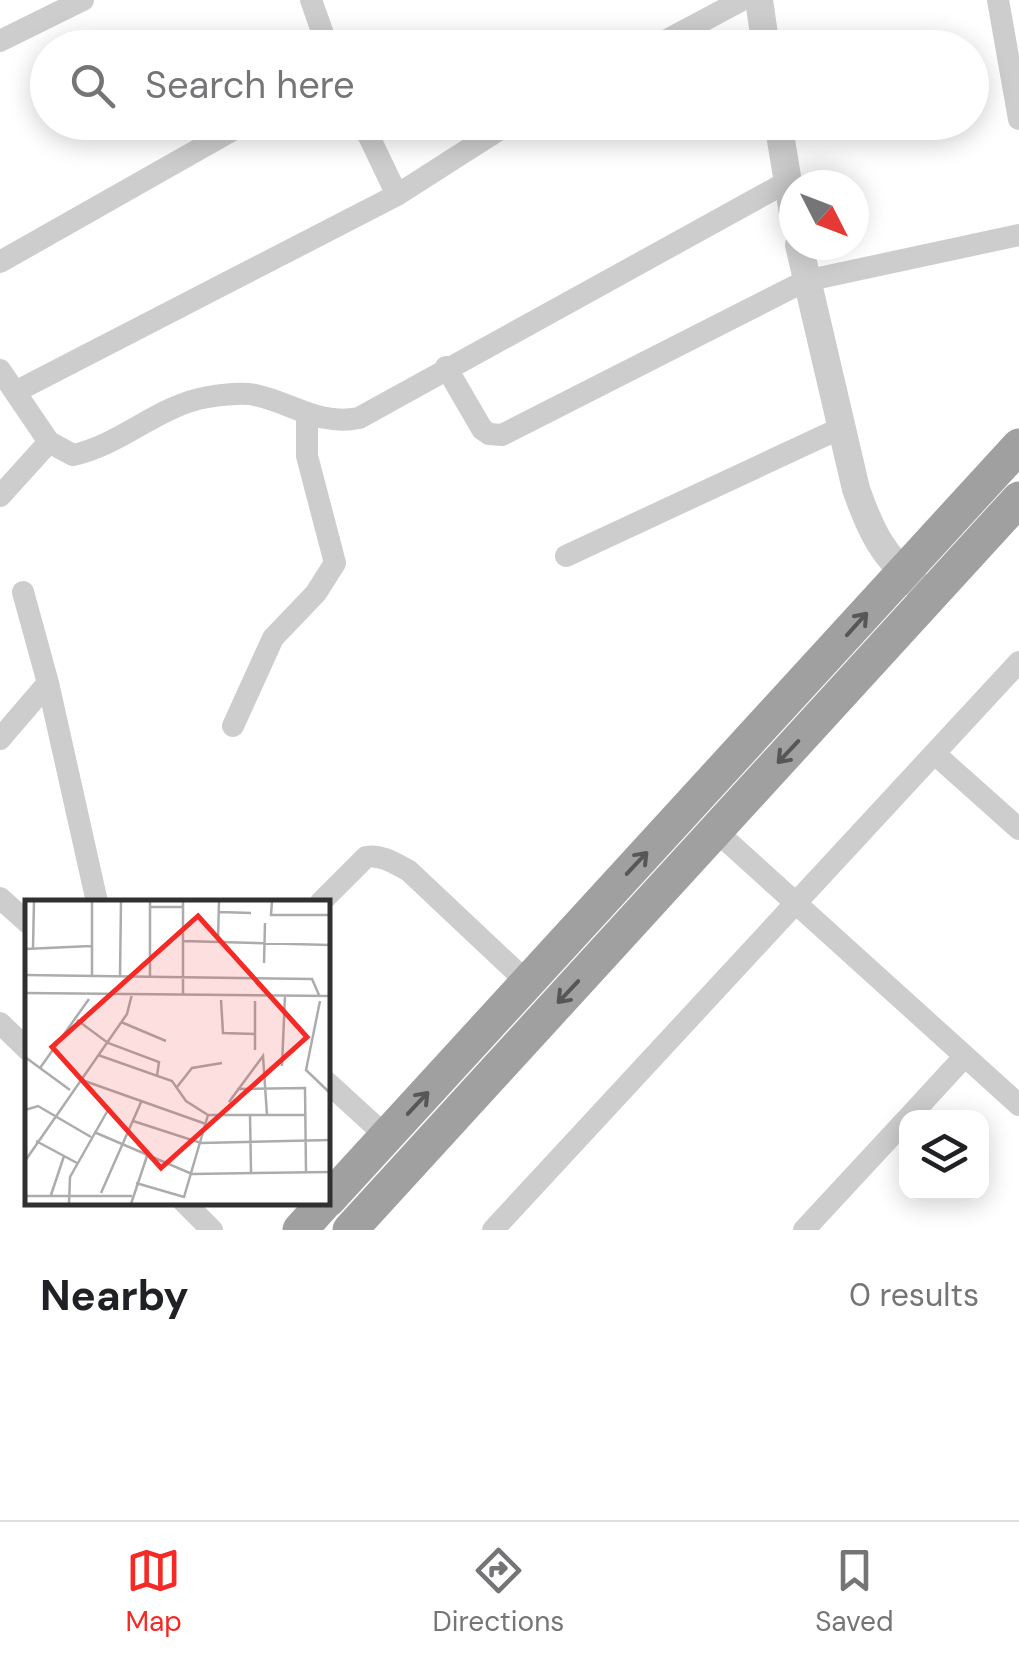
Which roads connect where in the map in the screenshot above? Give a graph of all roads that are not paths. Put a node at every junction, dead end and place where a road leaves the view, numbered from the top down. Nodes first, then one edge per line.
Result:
1 (84, 0) edge
2 (311, 0) edge
3 (742, 0) edge
4 (759, 0) edge
5 (998, 0) edge
6 (322, 30) edge
7 (686, 30) edge
8 (763, 30) edge
9 (0, 41) edge
10 (1019, 119) edge
11 (216, 140) edge
12 (371, 140) edge
13 (483, 140) edge
14 (781, 140) edge
15 (785, 170) edge
16 (779, 186) edge
17 (397, 195) junction
18 (1019, 236) edge
19 (802, 260) edge
20 (0, 262) edge
21 (805, 280) junction
22 (446, 366) junction
23 (0, 370) edge
24 (15, 392) junction
25 (307, 415) junction
26 (843, 428) junction
27 (49, 442) junction
28 (1019, 446) edge
29 (0, 496) edge
30 (1019, 500) edge
31 (566, 556) dead end
32 (902, 573) junction
33 (23, 592) dead end
34 (930, 596) junction
35 (1019, 662) edge
36 (48, 683) junction
37 (233, 726) dead end
38 (0, 738) edge
39 (935, 754) junction
40 (1019, 829) edge
41 (716, 830) junction
42 (0, 898) edge
43 (97, 900) edge
44 (323, 900) edge
45 (797, 904) junction
46 (25, 920) edge
47 (528, 983) junction
48 (0, 1023) edge
49 (25, 1047) edge
50 (965, 1056) junction
51 (330, 1085) edge
52 (1019, 1105) edge
53 (916, 1110) edge
54 (899, 1129) edge
55 (387, 1136) junction
56 (330, 1197) edge
57 (187, 1205) edge
58 (322, 1205) edge
59 (816, 1226) edge
60 (212, 1230) edge
61 (300, 1230) edge
62 (350, 1230) edge
63 (493, 1230) edge

1 - 9 street
2 - 6 street
3 - 7 street
4 - 8 street
5 - 10 street
11 - 20 street
12 - 17 street
13 - 17 street
14 - 15 street
16 - 22 street
17 - 24 street
18 - 21 street
19 - 21 street
21 - 22 street
21 - 26 street
22 - 25 street
23 - 24 street
24 - 27 street
25 - 27 street
25 - 37 street
26 - 31 street
26 - 32 street
27 - 29 street
28 - 32 highway
30 - 34 highway
32 - 34 street
47 -> 32 highway
33 - 36 street
34 -> 41 highway
35 - 39 street
36 - 38 street
36 - 43 street
39 - 40 street
39 - 45 street
41 - 45 street
41 -> 62 highway
42 - 46 street
44 - 47 street
45 - 50 street
45 - 63 street
55 -> 47 highway
48 - 49 street
50 - 52 street
50 - 53 street
51 - 55 street
54 - 59 street
55 - 56 highway
57 - 60 street
58 - 61 highway

